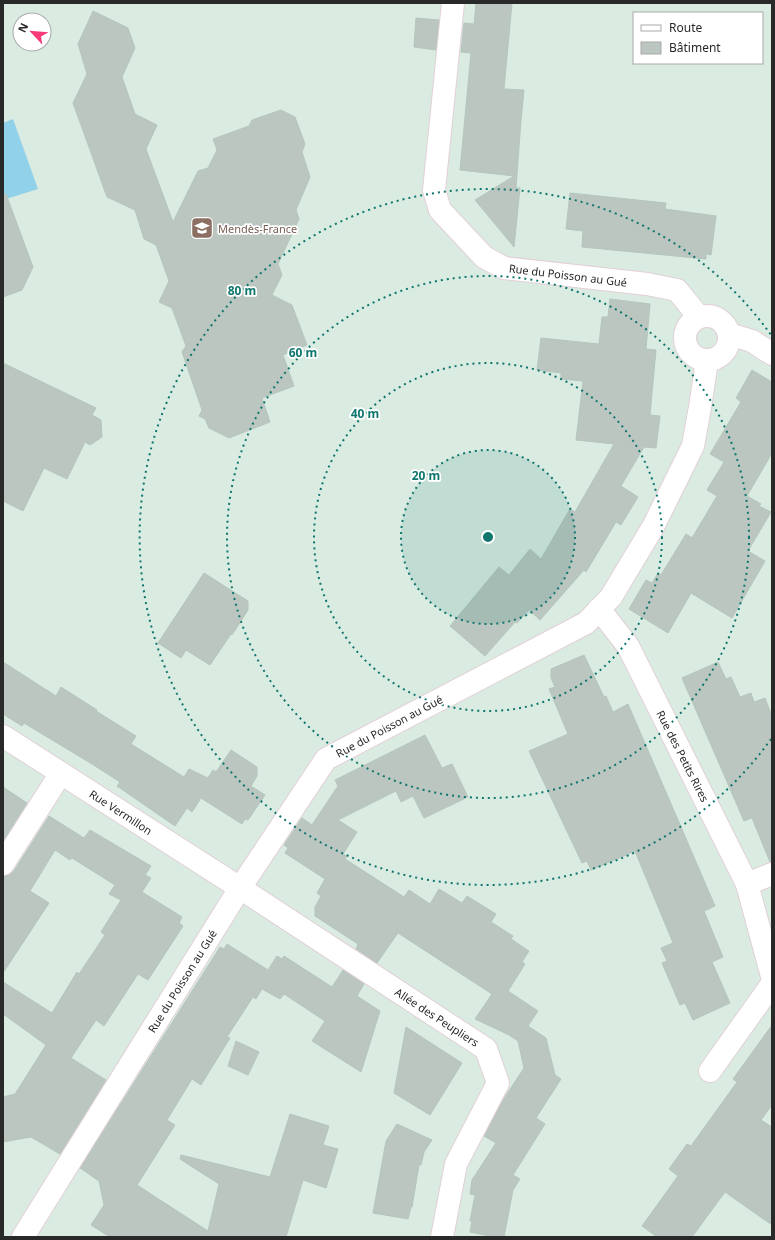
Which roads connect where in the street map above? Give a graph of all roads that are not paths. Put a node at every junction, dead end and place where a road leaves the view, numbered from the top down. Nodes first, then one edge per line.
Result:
1 (454, 3) edge
2 (699, 317) junction
3 (729, 334) junction
4 (772, 354) edge
5 (707, 361) junction
6 (599, 609) junction
7 (3, 736) edge
8 (61, 773) junction
9 (3, 864) edge
10 (772, 874) edge
11 (747, 884) junction
12 (240, 888) junction
13 (772, 976) edge
14 (772, 984) edge
15 (710, 1071) dead end
16 (24, 1237) edge
17 (442, 1237) edge

1 - 2 street, Rue du Poisson au Gué
2 - 3 street
2 - 5 street
3 - 4 street
3 - 5 street
5 - 6 street, Rue du Poisson au Gué
6 - 11 street, Rue des Petits Rires
6 - 12 street, Rue du Poisson au Gué
7 - 8 street, Rue Vermillon
8 - 9 street
8 - 12 street, Rue Vermillon
10 - 11 street
11 - 13 street, Rue des Petits Rires
12 - 16 street, Rue du Poisson au Gué
12 - 17 street, Allée des Peupliers
14 - 15 street

